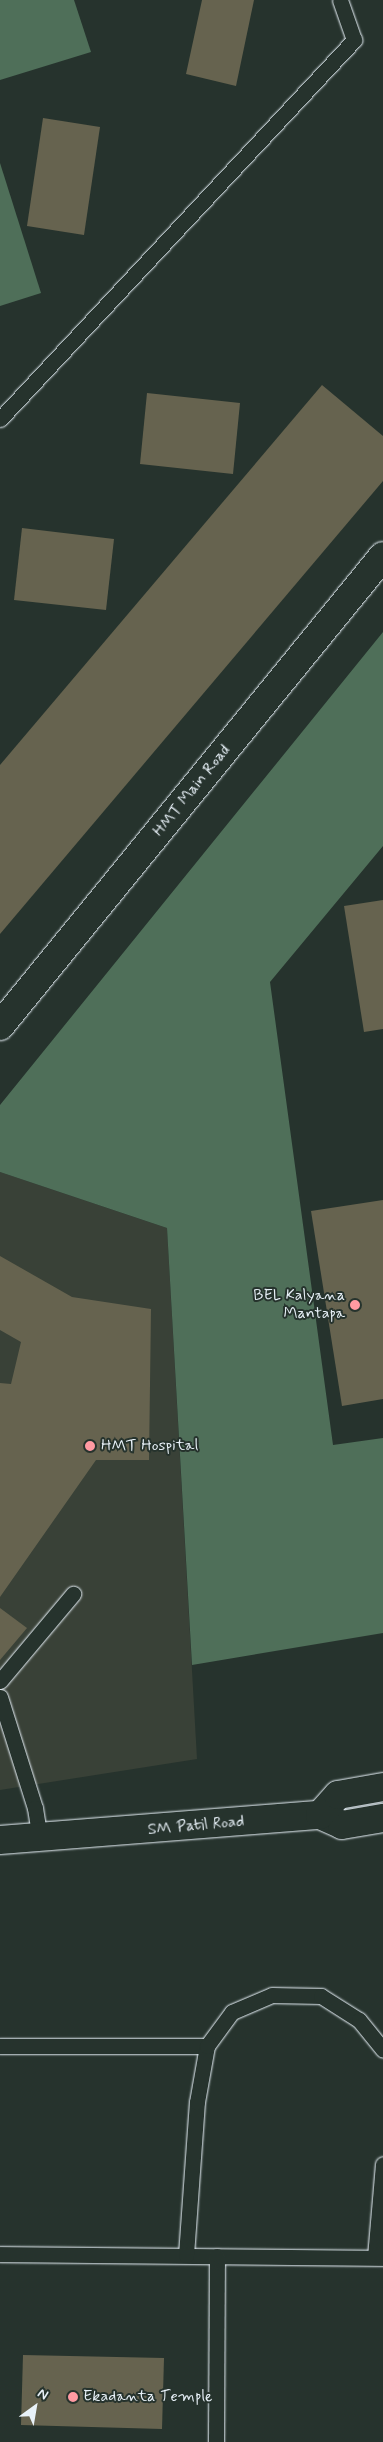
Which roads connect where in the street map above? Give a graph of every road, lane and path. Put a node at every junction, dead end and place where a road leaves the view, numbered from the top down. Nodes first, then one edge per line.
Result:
1 (340, 0) edge
2 (0, 419) edge
3 (383, 556) edge
4 (0, 1026) edge
5 (74, 1594) dead end
6 (0, 1681) edge
7 (0, 1697) edge
8 (383, 1787) edge
9 (320, 1815) junction
10 (383, 1818) edge
11 (0, 1840) edge
12 (40, 1840) junction
13 (0, 2046) edge
14 (207, 2046) junction
15 (383, 2050) edge
16 (383, 2164) edge
17 (0, 2254) edge
18 (186, 2256) junction
19 (217, 2256) junction
20 (379, 2258) edge
21 (216, 2442) edge

1 - 2 lane
3 - 4 street, HMT Main Road
5 - 6 lane
7 - 12 lane
8 - 9 street
9 - 10 street
9 - 12 street, SM Patil Road
11 - 12 street, SM Patil Road
13 - 14 lane
14 - 15 lane
14 - 18 lane
16 - 20 lane
17 - 18 lane
18 - 19 lane
19 - 20 lane
19 - 21 lane

